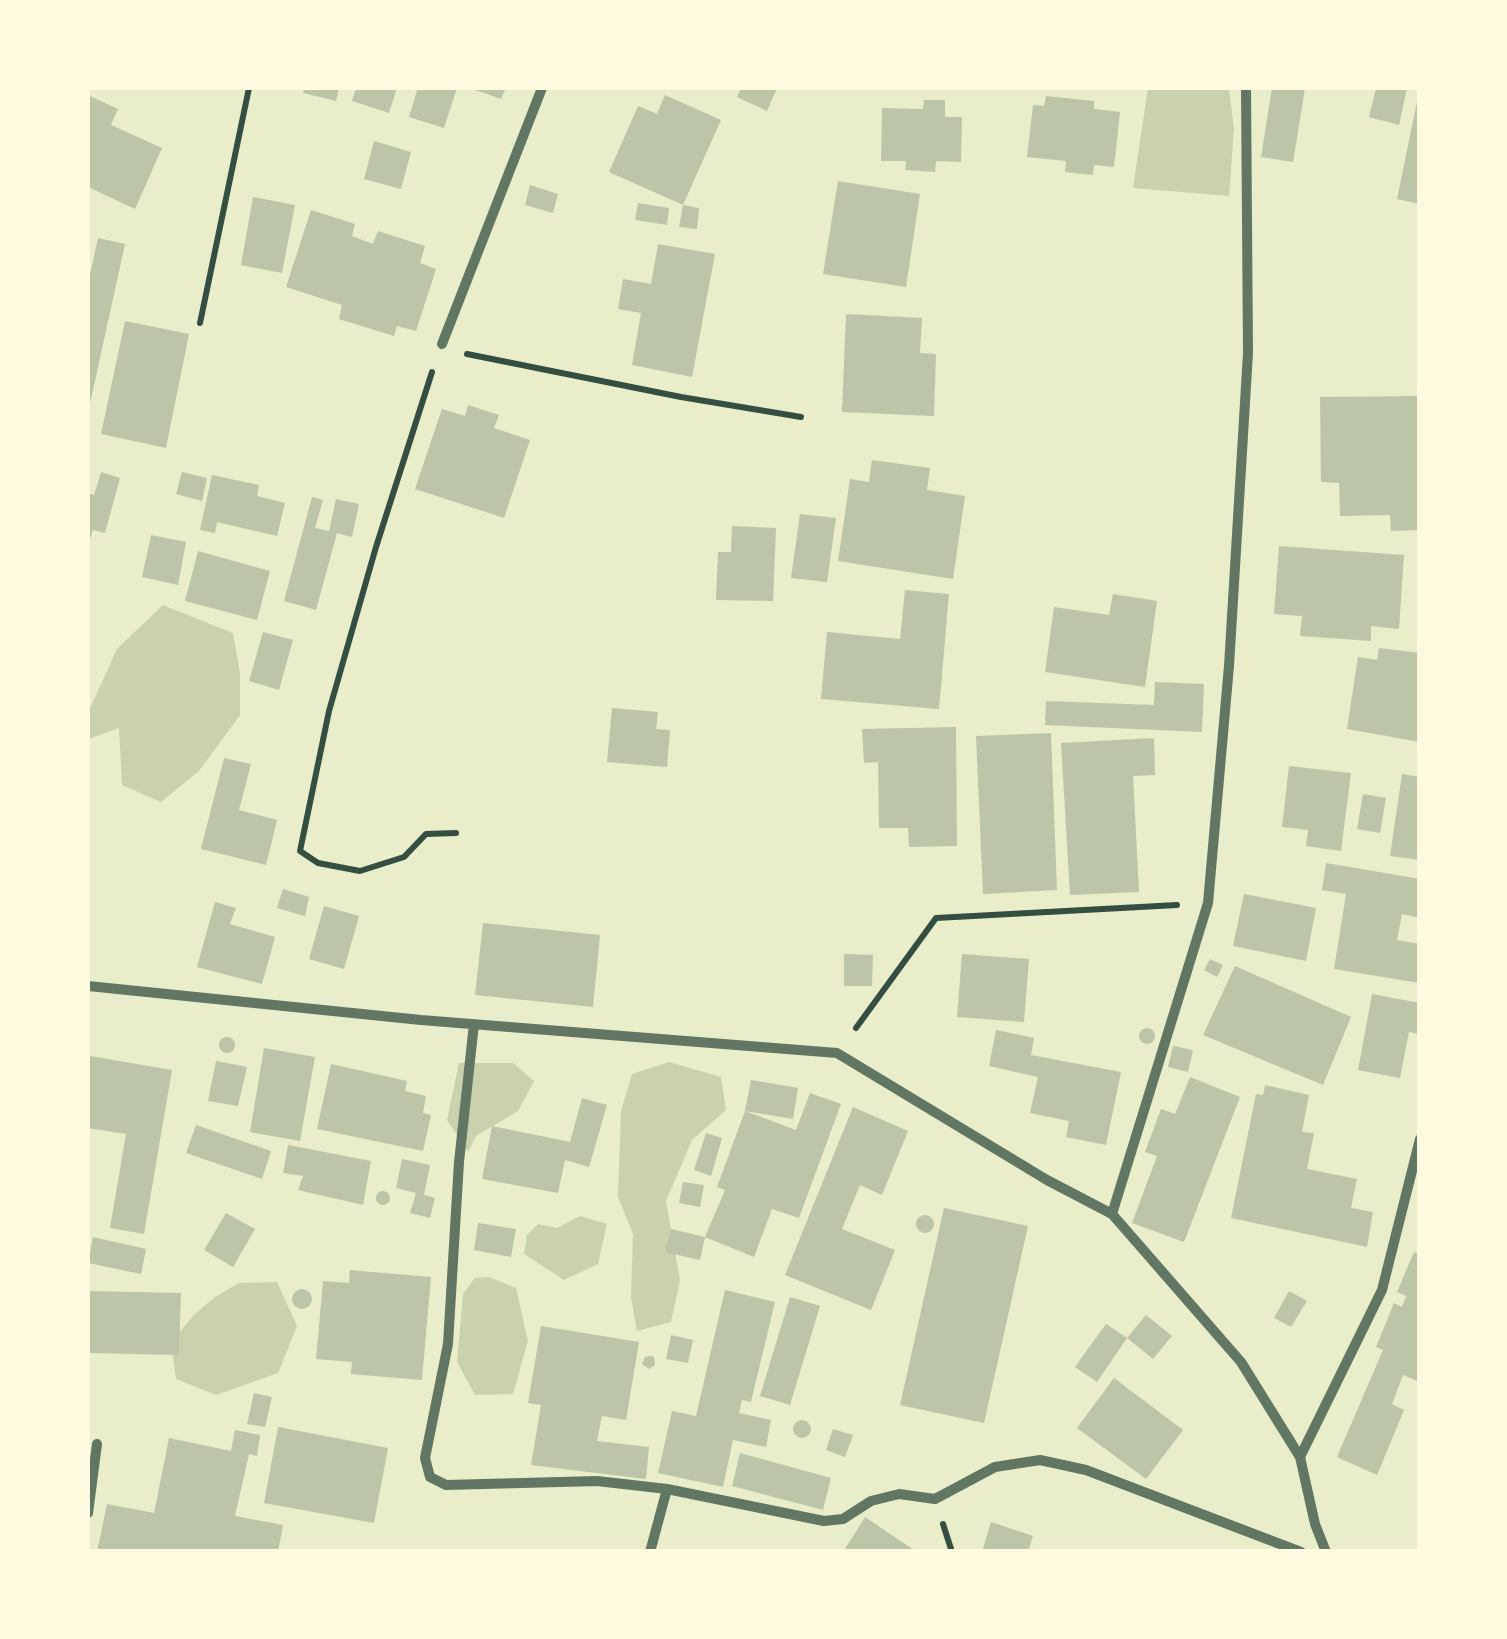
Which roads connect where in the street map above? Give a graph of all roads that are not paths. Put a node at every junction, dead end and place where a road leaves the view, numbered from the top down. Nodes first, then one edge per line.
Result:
1 (542, 88) edge
2 (1246, 88) edge
3 (442, 344) road end
4 (88, 986) edge
5 (474, 1024) junction
6 (1420, 1139) edge
7 (1112, 1214) junction
8 (97, 1444) dead end
9 (1300, 1457) junction
10 (667, 1488) junction
11 (88, 1514) edge
12 (650, 1552) edge
13 (1301, 1552) edge
14 (1326, 1552) edge

1 - 3 street
2 - 7 street
4 - 5 street
5 - 7 street
5 - 10 street
6 - 9 street
7 - 9 street
8 - 11 street
9 - 14 street
10 - 12 street
10 - 13 street

